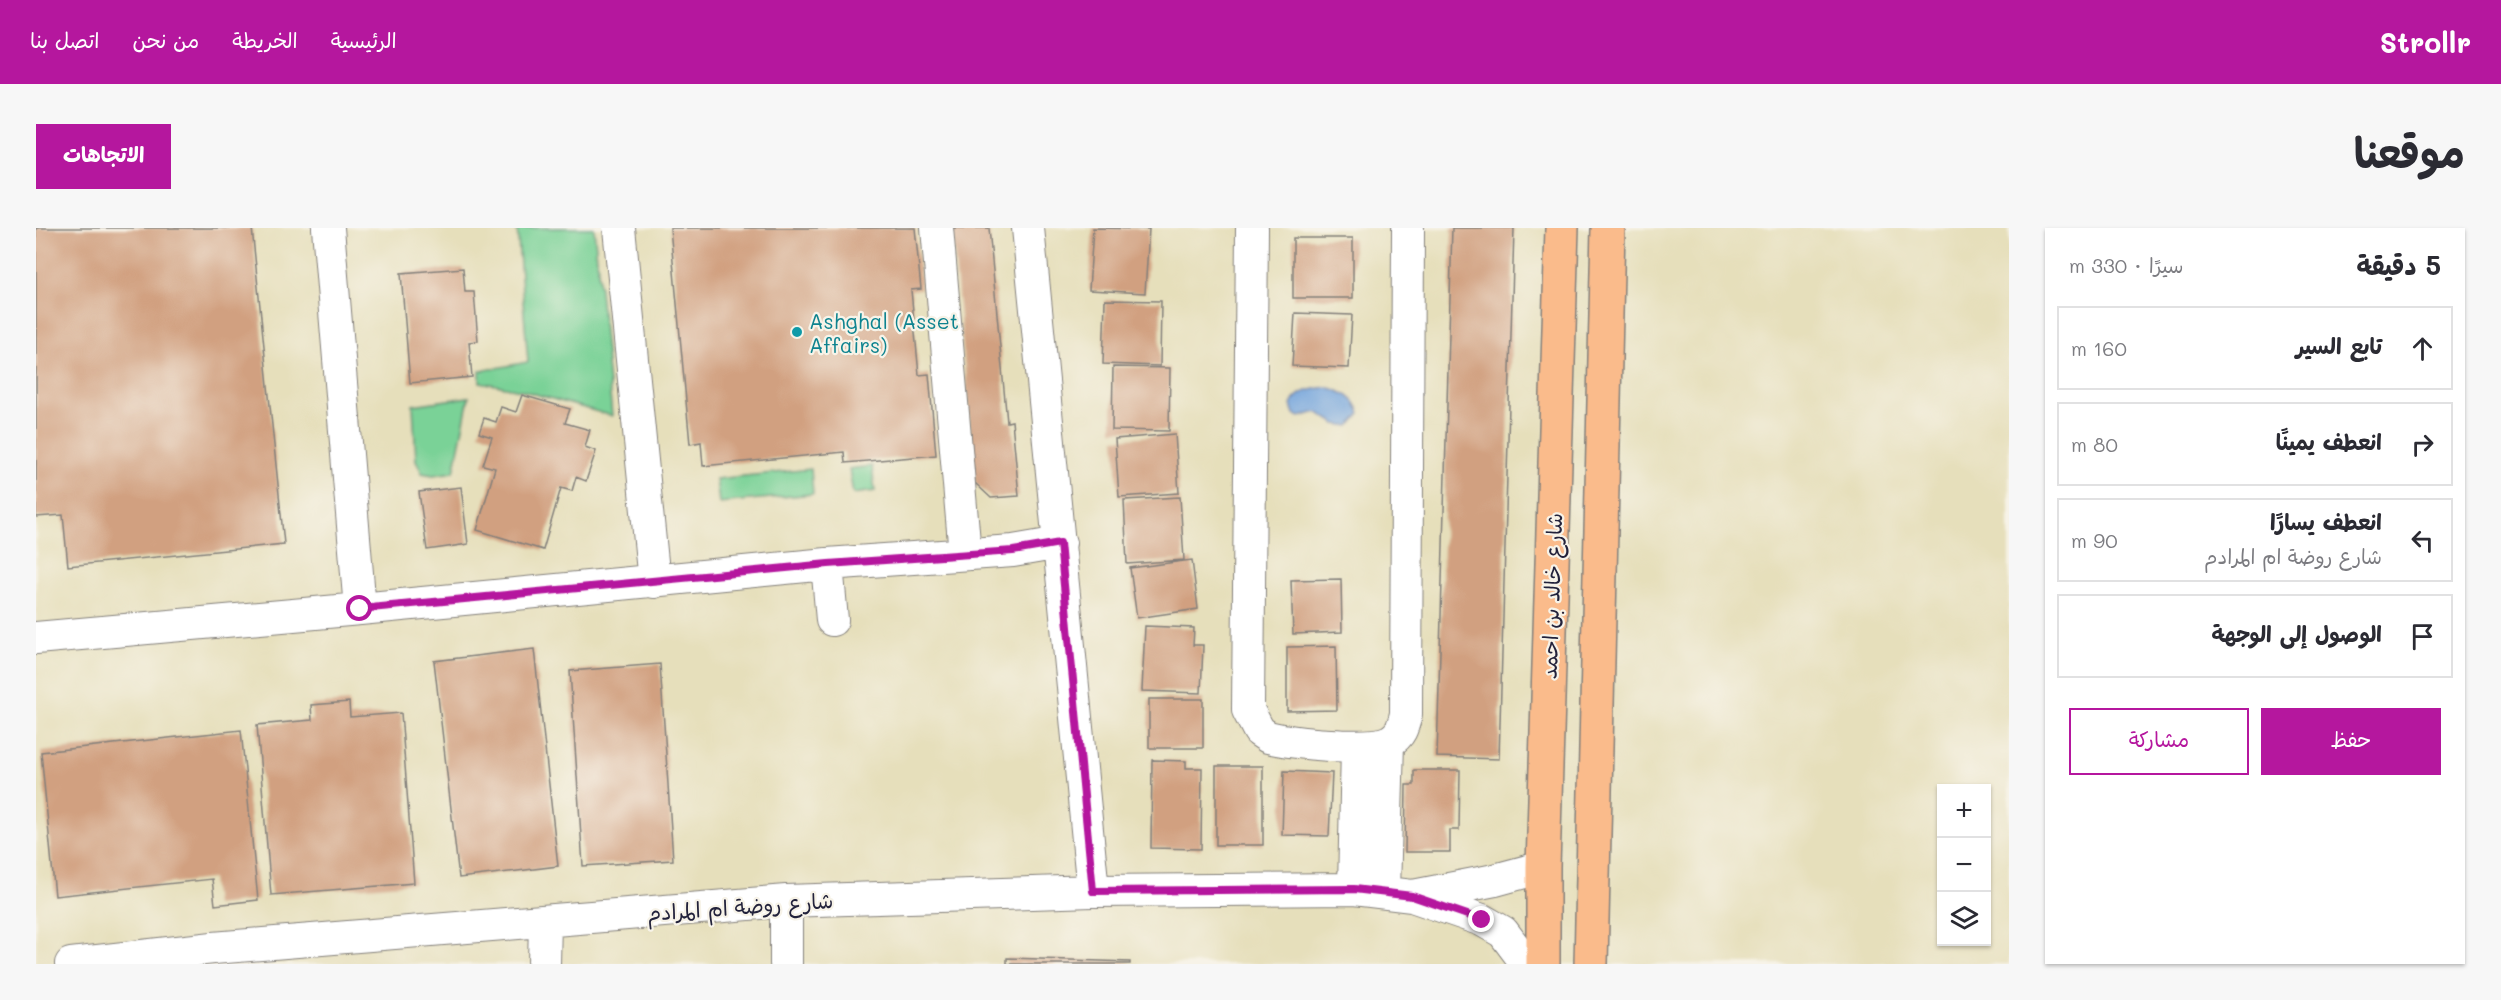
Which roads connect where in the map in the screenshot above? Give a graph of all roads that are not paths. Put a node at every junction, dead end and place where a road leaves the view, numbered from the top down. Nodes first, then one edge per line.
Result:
1 (328, 228) edge
2 (620, 228) edge
3 (937, 228) edge
4 (1028, 228) edge
5 (1252, 228) edge
6 (1408, 228) edge
7 (1562, 228) edge
8 (1608, 228) edge
9 (1060, 543) junction
10 (965, 554) junction
11 (828, 564) junction
12 (654, 582) junction
13 (360, 609) junction
14 (832, 620) dead end
15 (36, 638) edge
16 (1372, 744) junction
17 (1543, 867) junction
18 (1093, 891) junction
19 (1383, 892) junction
20 (786, 900) junction
21 (545, 922) junction
22 (213, 956) edge
23 (71, 964) edge
24 (544, 964) edge
25 (786, 964) edge
26 (1527, 964) edge
27 (1543, 964) edge
28 (1591, 964) edge

1 - 13 street
2 - 12 street
3 - 10 street
4 - 9 street
5 - 16 street
6 - 16 street
7 - 17 main road, شارع خالد بن احمد
8 - 28 main road
9 - 10 street
9 - 18 street
10 - 11 street
11 - 12 street
11 - 14 street
12 - 13 street
13 - 15 street
16 - 19 street
17 - 19 street, شارع روضة ام المرادم
17 - 27 main road, شارع خالد بن احمد
18 - 19 street, شارع روضة ام المرادم
18 - 20 street, شارع روضة ام المرادم
19 - 26 street, شارع روضة ام المرادم
20 - 21 street, شارع روضة ام المرادم
20 - 25 street
21 - 22 street, شارع روضة ام المرادم
21 - 24 street
22 - 23 street, شارع روضة ام المرادم

